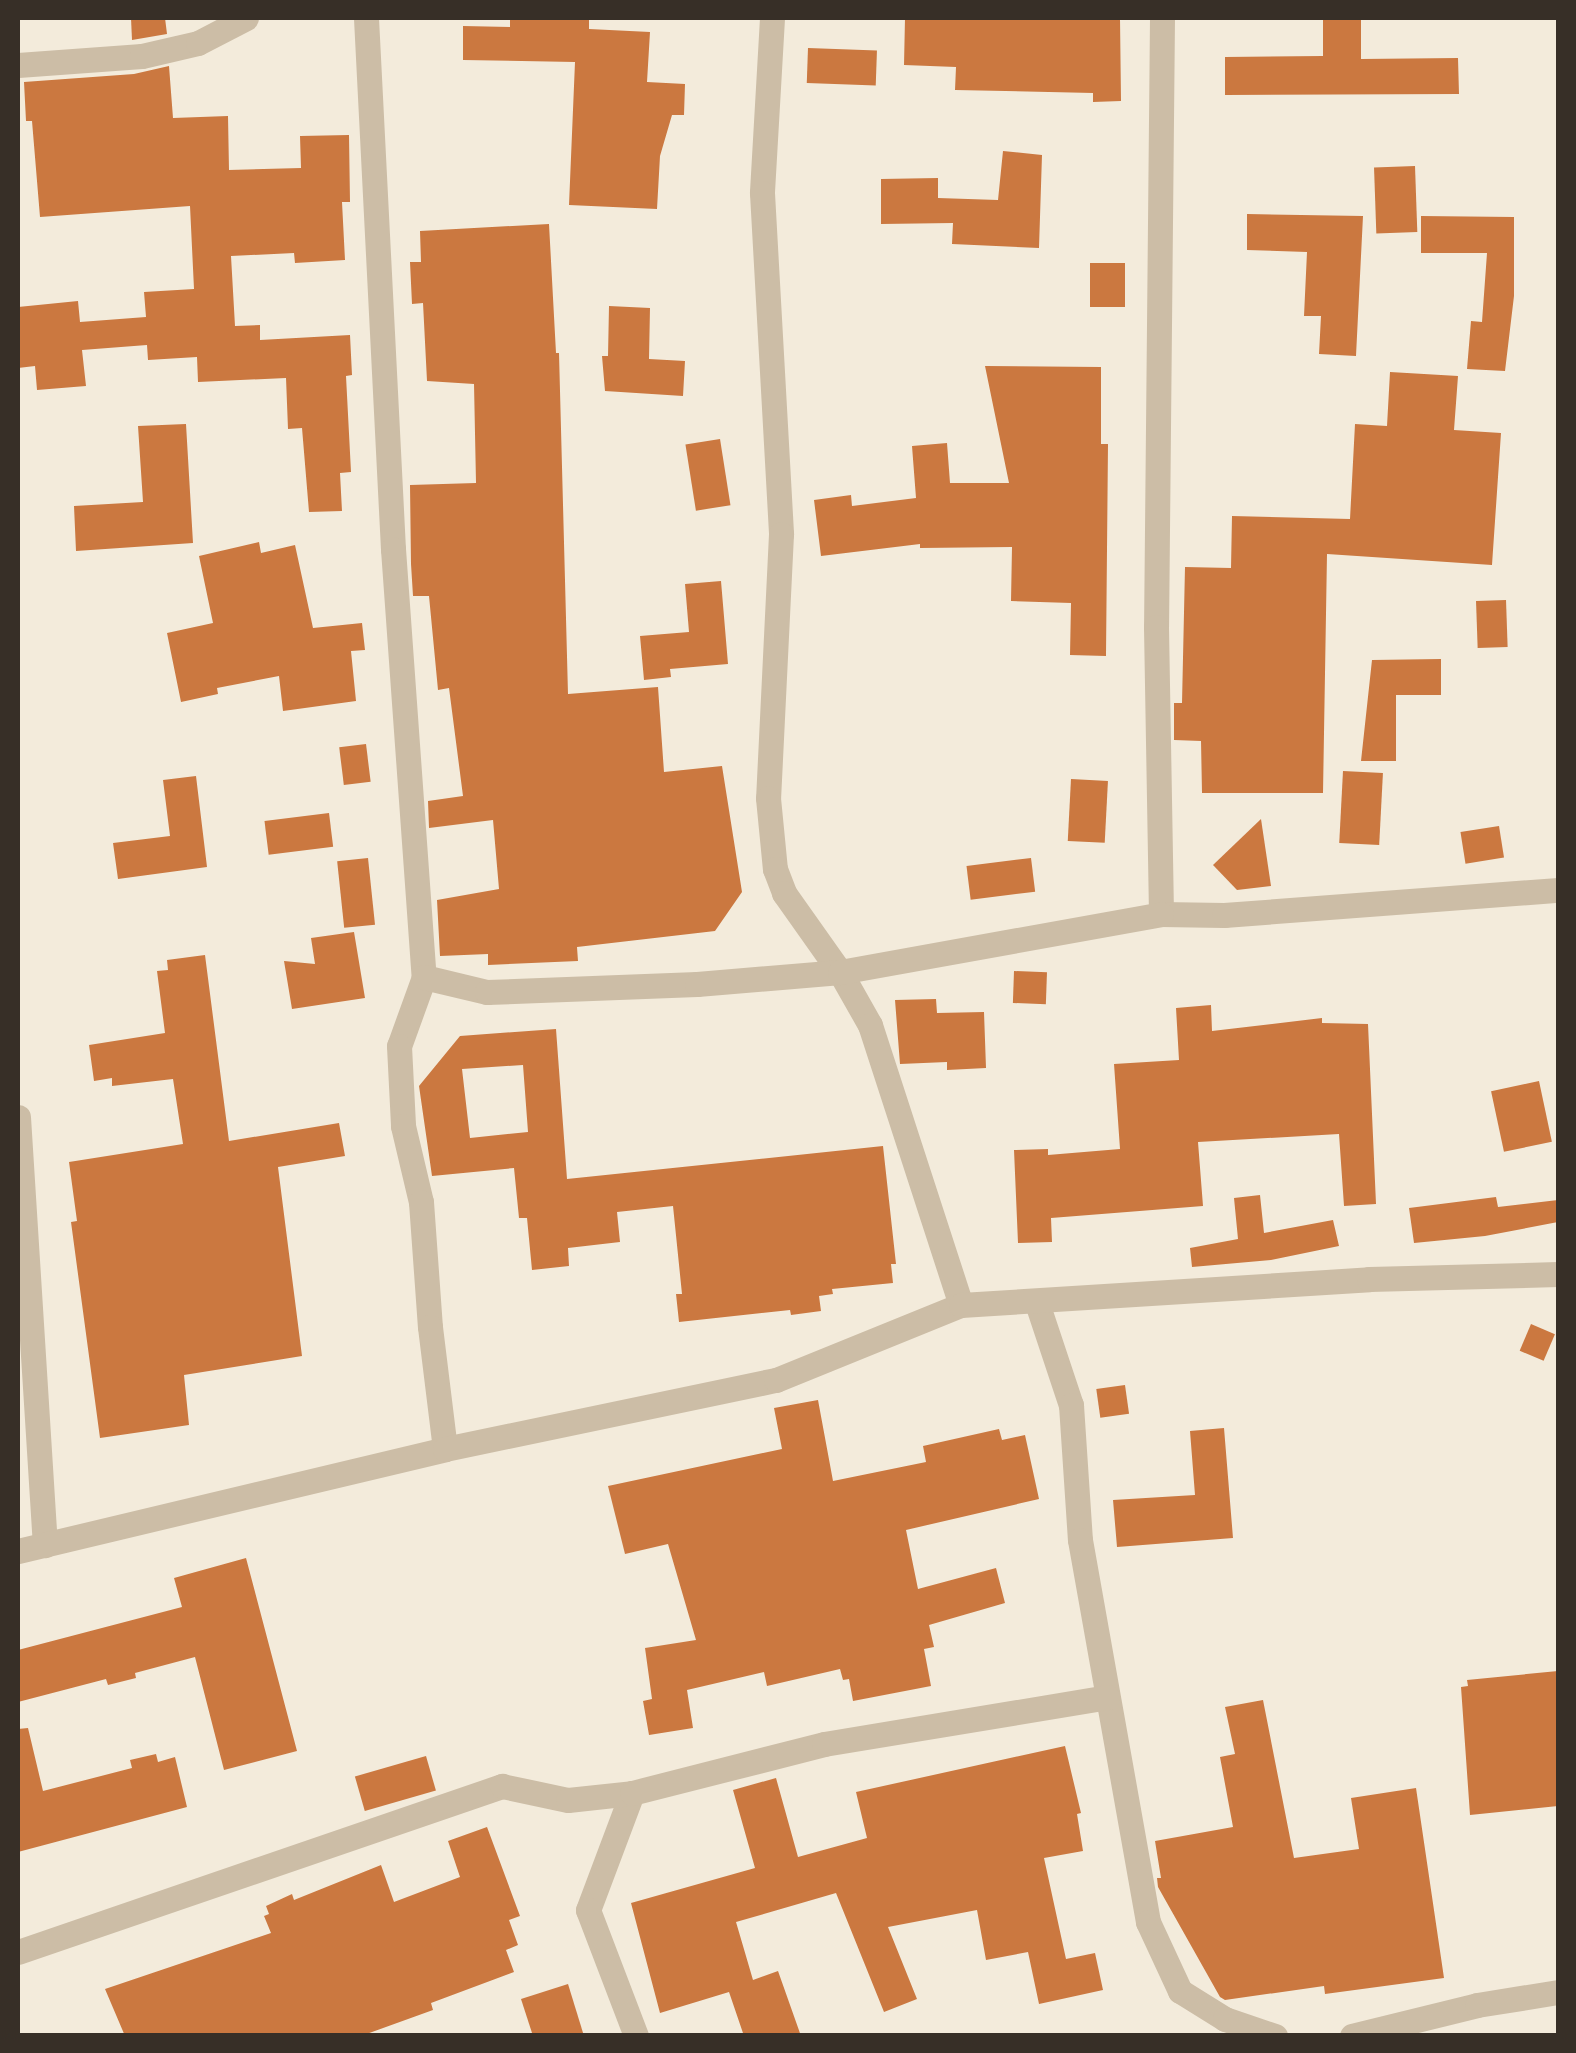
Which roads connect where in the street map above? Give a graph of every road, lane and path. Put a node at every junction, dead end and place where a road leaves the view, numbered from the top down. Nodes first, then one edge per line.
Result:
1 (246, 18) edge
2 (366, 18) edge
3 (772, 18) edge
4 (1162, 18) edge
5 (18, 66) edge
6 (1558, 890) edge
7 (1161, 914) junction
8 (840, 972) junction
9 (424, 977) junction
10 (18, 1117) edge
11 (1558, 1274) edge
12 (1037, 1303) junction
13 (962, 1305) junction
14 (445, 1449) junction
15 (45, 1545) junction
16 (18, 1552) edge
17 (1107, 1697) junction
18 (632, 1793) junction
19 (18, 1952) edge
20 (1558, 1992) edge
21 (636, 2036) edge
22 (1275, 2036) edge
23 (1352, 2036) edge

1 - 5 street
2 - 9 street
3 - 8 street
4 - 7 street
6 - 7 street
7 - 8 street
8 - 9 street
8 - 13 street
9 - 14 street
10 - 15 street
11 - 12 street
12 - 13 street
12 - 17 street
13 - 14 street
14 - 15 street
15 - 16 street
17 - 18 street
17 - 22 street
18 - 19 street
18 - 21 street
20 - 23 street

